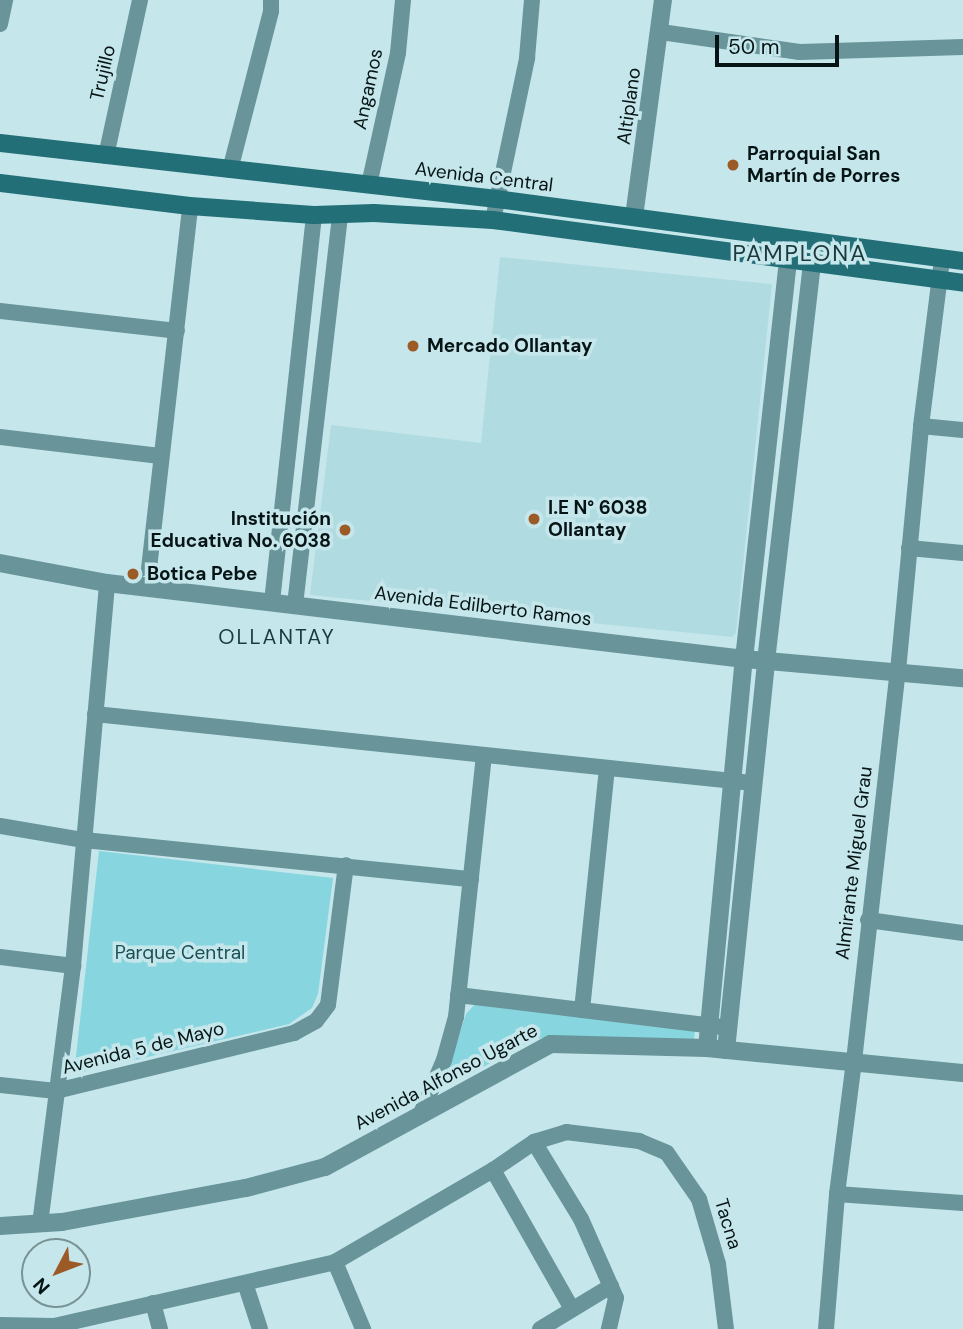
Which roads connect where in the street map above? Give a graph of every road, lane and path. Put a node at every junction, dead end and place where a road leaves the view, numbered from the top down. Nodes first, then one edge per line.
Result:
1 (5, 0) edge
2 (140, 0) edge
3 (271, 0) edge
4 (403, 0) edge
5 (532, 0) edge
6 (663, 0) edge
7 (0, 24) edge
8 (660, 32) junction
9 (963, 47) edge
10 (0, 143) edge
11 (106, 156) junction
12 (230, 170) junction
13 (0, 183) edge
14 (369, 185) junction
15 (498, 199) junction
16 (190, 206) junction
17 (340, 214) junction
18 (314, 215) junction
19 (634, 217) junction
20 (493, 220) junction
21 (788, 259) junction
22 (942, 260) junction
23 (963, 261) edge
24 (812, 263) junction
25 (940, 281) junction
26 (963, 283) edge
27 (0, 311) edge
28 (177, 331) junction
29 (921, 426) junction
30 (963, 430) edge
31 (0, 437) edge
32 (160, 456) junction
33 (764, 472) junction
34 (787, 477) junction
35 (909, 548) junction
36 (963, 553) edge
37 (0, 563) edge
38 (107, 583) junction
39 (147, 586) junction
40 (271, 602) junction
41 (295, 605) junction
42 (744, 659) junction
43 (766, 661) junction
44 (898, 671) junction
45 (963, 678) edge
46 (95, 714) junction
47 (484, 756) junction
48 (607, 768) junction
49 (732, 781) junction
50 (753, 783) junction
51 (0, 826) edge
52 (84, 840) junction
53 (346, 864) junction
54 (471, 878) junction
55 (868, 920) junction
56 (963, 933) edge
57 (0, 957) edge
58 (73, 966) junction
59 (458, 995) junction
60 (582, 1010) junction
61 (719, 1027) junction
62 (707, 1048) junction
63 (726, 1049) junction
64 (855, 1061) junction
65 (963, 1073) edge
66 (0, 1085) edge
67 (56, 1091) junction
68 (422, 1111) junction
69 (534, 1142) junction
70 (493, 1170) junction
71 (836, 1194) junction
72 (963, 1203) edge
73 (40, 1224) junction
74 (0, 1226) edge
75 (335, 1262) junction
76 (245, 1283) junction
77 (611, 1286) junction
78 (153, 1303) junction
79 (572, 1309) junction
80 (0, 1325) edge
81 (53, 1327) edge
82 (160, 1329) edge
83 (260, 1329) edge
84 (363, 1329) edge
85 (540, 1329) edge
86 (609, 1329) edge
87 (726, 1329) edge
88 (825, 1329) edge

1 - 7 street
2 - 11 street, Trujillo
3 - 12 street
4 - 14 street, Angamos
5 - 15 street
6 - 8 street, Altiplano
8 - 9 street
8 - 19 street, Altiplano
10 - 11 main road, Avenida Central
11 - 12 main road, Avenida Central
12 - 14 main road, Avenida Central
13 - 16 main road
14 - 15 main road, Avenida Central
15 - 19 main road, Avenida Central
15 - 20 street
16 - 18 main road
16 - 28 street
17 - 18 main road
17 - 20 main road
17 - 41 street
18 - 40 street
19 - 22 main road, Avenida Central
20 - 21 main road
21 - 24 main road
21 - 33 street
22 - 23 main road, Avenida Central
22 - 25 street, Almirante Miguel Grau
24 - 25 main road
24 - 34 street
25 - 26 main road
25 - 29 street, Almirante Miguel Grau
27 - 28 street
28 - 32 street
29 - 30 street
29 - 35 street, Almirante Miguel Grau
31 - 32 street
32 - 39 street
33 - 34 street
33 - 42 street
34 - 43 street
35 - 36 street
35 - 44 street, Almirante Miguel Grau
37 - 38 street, Avenida Edilberto Ramos
38 - 39 street, Avenida Edilberto Ramos
38 - 46 street
39 - 40 street, Avenida Edilberto Ramos
40 - 41 street, Avenida Edilberto Ramos
41 - 42 street, Avenida Edilberto Ramos
42 - 43 street, Avenida Edilberto Ramos
42 - 49 street
43 - 44 street, Avenida Edilberto Ramos
43 - 50 street
44 - 45 street, Avenida Edilberto Ramos
44 - 55 street, Almirante Miguel Grau
46 - 47 street
46 - 52 street
47 - 48 street
47 - 54 street
48 - 49 street
48 - 60 street
49 - 50 street
49 - 61 street
50 - 61 street
51 - 52 street
52 - 53 street
52 - 58 street
53 - 54 street
53 - 67 street, Avenida 5 de Mayo
54 - 59 street
55 - 56 street
55 - 64 street, Almirante Miguel Grau
57 - 58 street
58 - 67 street
59 - 60 street
59 - 68 street
60 - 61 street
61 - 62 street
61 - 63 street
62 - 63 street, Avenida Alfonso Ugarte
62 - 68 street, Avenida Alfonso Ugarte
63 - 64 street, Avenida Alfonso Ugarte
64 - 65 street, Avenida Alfonso Ugarte
64 - 71 street, Almirante Miguel Grau
66 - 67 street, Avenida 5 de Mayo
67 - 73 street
68 - 73 street, Avenida Alfonso Ugarte
69 - 70 street, Tacna
69 - 77 street
69 - 87 street, Tacna
70 - 75 street, Tacna
70 - 79 street
71 - 72 street
71 - 88 street, Almirante Miguel Grau
73 - 74 street, Avenida Alfonso Ugarte
75 - 76 street, Tacna
75 - 84 street
76 - 78 street, Tacna
76 - 83 street
77 - 79 street
77 - 86 street
78 - 81 street, Tacna
78 - 82 street
79 - 85 street
80 - 81 street, Tacna

